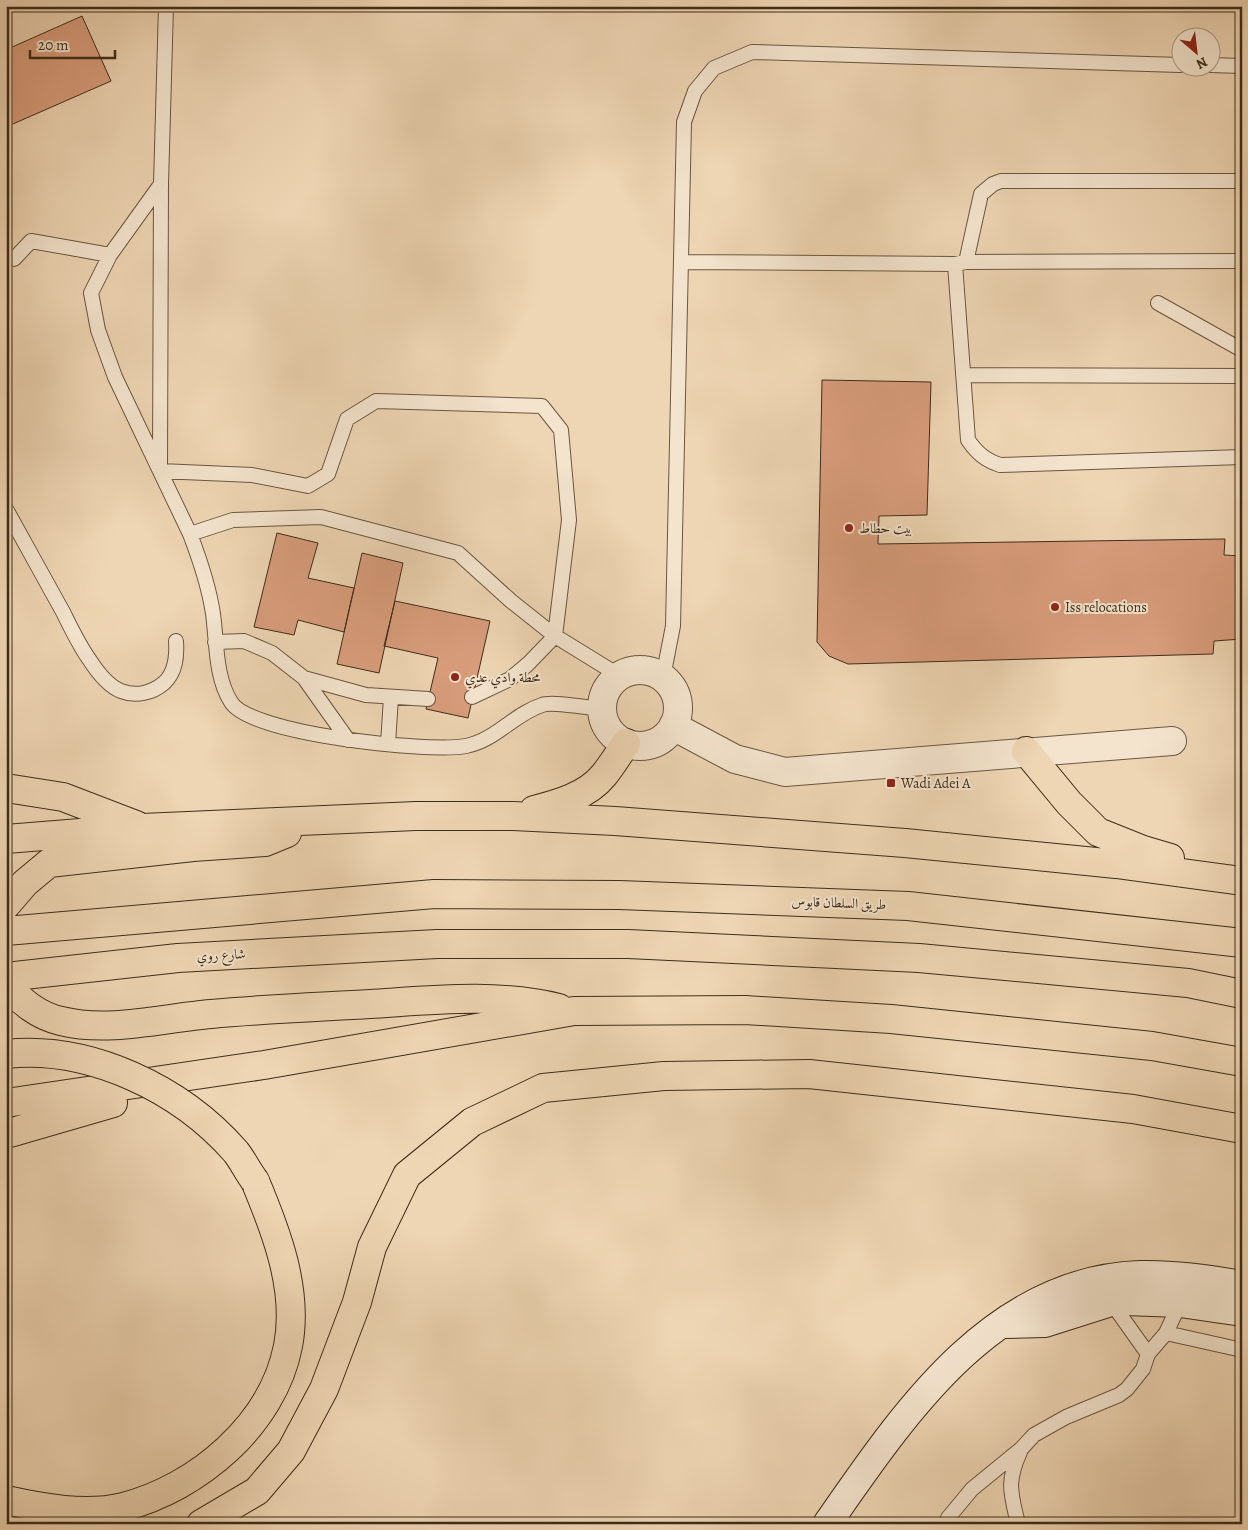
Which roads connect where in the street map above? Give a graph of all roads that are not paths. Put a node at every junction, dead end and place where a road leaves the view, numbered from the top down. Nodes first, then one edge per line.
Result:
1 (166, 6) edge
2 (1170, 65) edge
3 (1220, 66) edge
4 (1242, 66) edge
5 (1242, 181) edge
6 (161, 184) junction
7 (110, 255) junction
8 (14, 259) dead end
9 (1242, 261) edge
10 (682, 262) junction
11 (960, 263) junction
12 (1158, 303) dead end
13 (1242, 350) edge
14 (963, 375) junction
15 (1242, 376) edge
16 (1242, 457) edge
17 (160, 471) junction
18 (6, 508) edge
19 (190, 534) junction
20 (555, 636) junction
21 (176, 641) dead end
22 (215, 642) junction
23 (620, 676) junction
24 (304, 678) junction
25 (663, 678) junction
26 (391, 697) junction
27 (472, 697) dead end
28 (428, 699) dead end
29 (602, 709) junction
30 (673, 726) junction
31 (348, 740) junction
32 (1172, 741) dead end
33 (626, 743) junction
34 (388, 744) junction
35 (1026, 751) junction
36 (6, 788) edge
37 (513, 816) junction
38 (316, 821) junction
39 (142, 828) junction
40 (6, 839) edge
41 (1238, 880) edge
42 (6, 905) edge
43 (6, 931) edge
44 (1242, 943) edge
45 (6, 977) edge
46 (6, 983) edge
47 (1242, 994) edge
48 (574, 1011) junction
49 (6, 1054) edge
50 (1242, 1062) edge
51 (195, 1076) junction
52 (6, 1103) edge
53 (1242, 1129) edge
54 (6, 1134) edge
55 (1242, 1286) edge
56 (1242, 1296) edge
57 (1111, 1302) junction
58 (1180, 1303) junction
59 (1242, 1312) edge
60 (998, 1324) junction
61 (1166, 1333) junction
62 (1242, 1350) edge
63 (1148, 1354) junction
64 (1021, 1449) junction
65 (6, 1500) edge
66 (947, 1522) edge
67 (201, 1524) edge
68 (827, 1524) edge
69 (1018, 1524) edge

1 - 6 lane
2 - 10 lane
3 - 4 lane
5 - 11 lane
6 - 7 lane
6 - 17 lane
7 - 8 lane
7 - 17 lane
9 - 11 lane
10 - 11 lane
10 - 25 lane
11 - 14 lane
12 - 13 lane
14 - 15 lane
14 - 16 lane
17 - 19 lane
17 - 20 lane
18 - 21 lane
19 - 20 lane
19 - 22 lane
20 - 23 lane
20 - 27 lane
22 - 24 lane
22 - 31 lane
23 - 25 street
23 - 29 street
24 - 26 lane
24 - 31 lane
25 - 30 street
26 - 28 lane
26 - 34 lane
29 - 33 street
29 - 34 lane
30 - 33 street
30 - 35 street
31 - 34 lane
32 - 35 street
33 - 37 highway
35 - 41 highway
36 - 39 highway
37 - 38 highway
37 - 41 highway
38 - 39 highway
38 - 42 highway
39 - 40 highway
43 - 44 highway, طريق السلطان قابوس
45 - 47 highway, شارع روي
46 - 48 highway
48 - 50 highway
48 - 51 highway
49 - 65 highway, bridge
51 - 52 highway
51 - 54 highway
53 - 67 highway
55 - 60 street
56 - 58 street
57 - 58 street
57 - 60 street
57 - 63 lane
58 - 59 street
58 - 61 lane
60 - 68 street
61 - 62 lane
61 - 63 lane
63 - 64 lane
64 - 66 lane
64 - 69 lane

